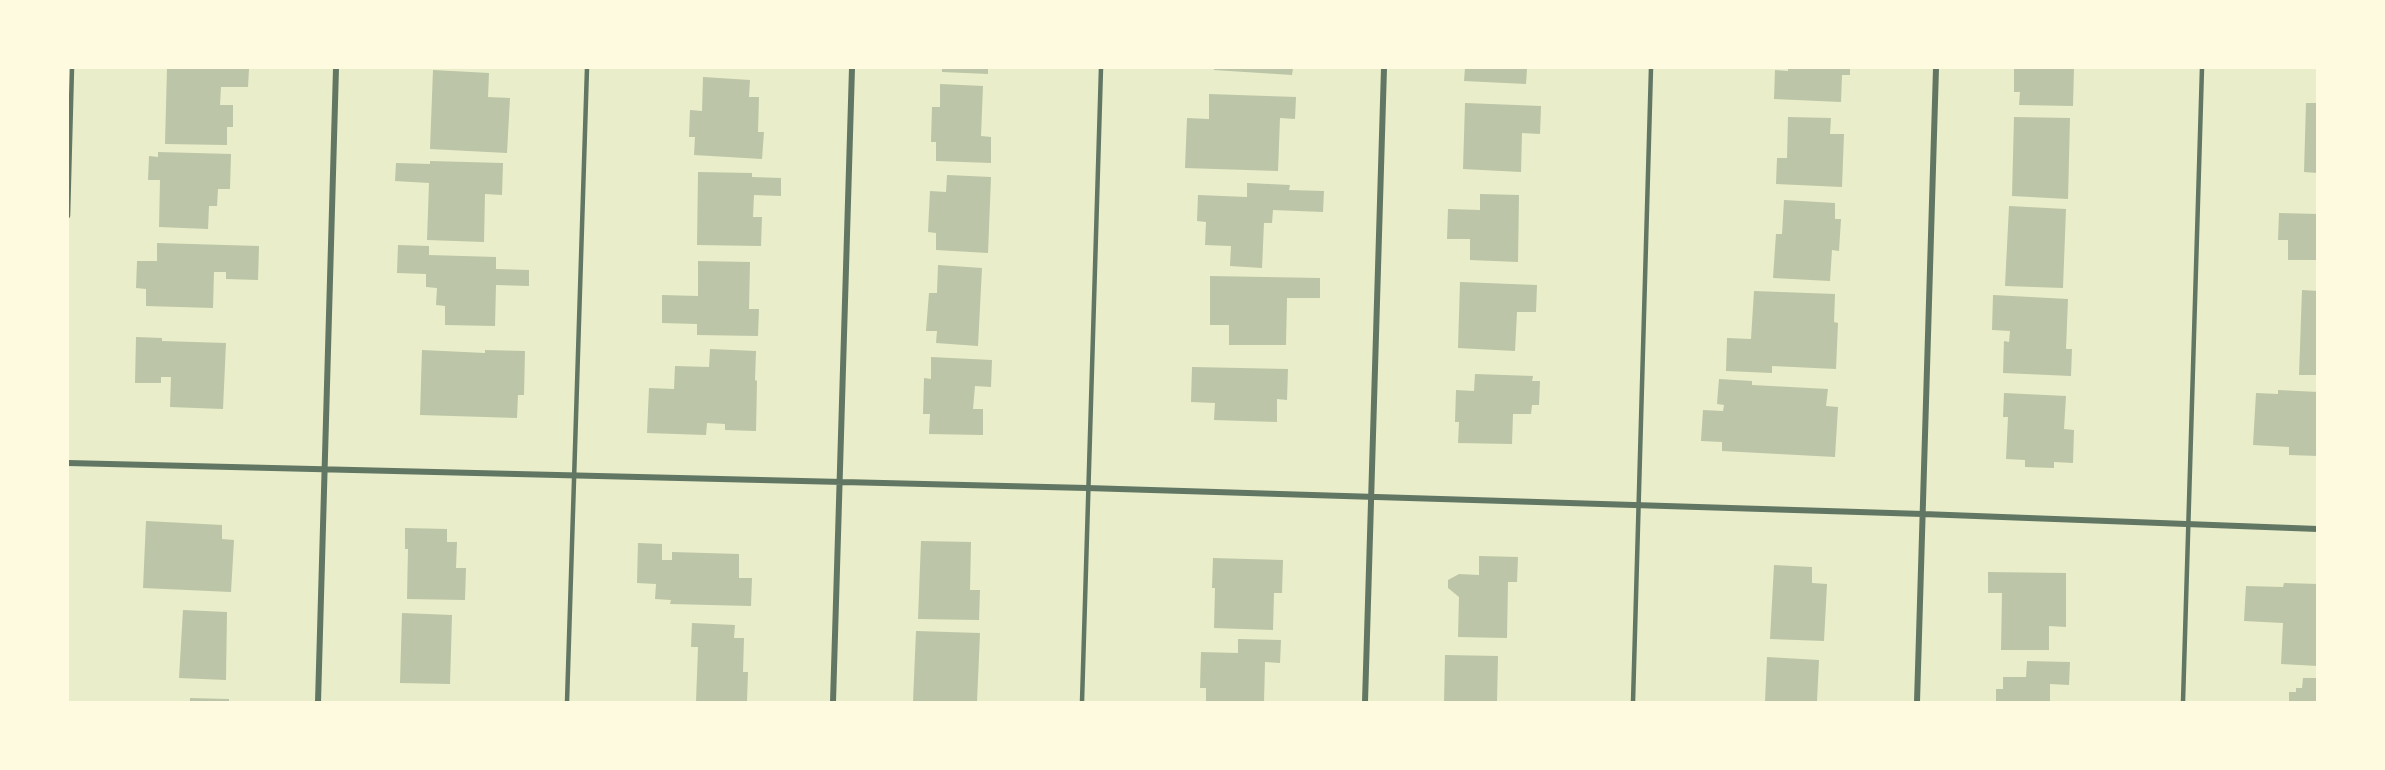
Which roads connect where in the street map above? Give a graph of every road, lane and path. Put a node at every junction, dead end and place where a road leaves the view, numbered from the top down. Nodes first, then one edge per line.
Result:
1 (72, 68) edge
2 (336, 68) edge
3 (587, 68) edge
4 (852, 68) edge
5 (1101, 68) edge
6 (1384, 68) edge
7 (1651, 68) edge
8 (1936, 68) edge
9 (2202, 68) edge
10 (68, 216) edge
11 (68, 463) edge
12 (326, 471) junction
13 (574, 476) junction
14 (840, 481) junction
15 (1088, 488) junction
16 (1371, 496) junction
17 (1639, 505) junction
18 (1923, 513) junction
19 (2188, 524) junction
20 (2318, 529) edge
21 (318, 702) edge
22 (567, 702) edge
23 (833, 702) edge
24 (1082, 702) edge
25 (1365, 702) edge
26 (1633, 702) edge
27 (1917, 702) edge
28 (2183, 702) edge

1 - 10 lane
2 - 12 street
3 - 13 lane
4 - 14 street
5 - 15 lane
6 - 16 street
7 - 17 lane
8 - 18 street
9 - 19 lane
11 - 12 street
12 - 13 street
12 - 21 street
13 - 14 street
13 - 22 lane
14 - 15 street
14 - 23 street
15 - 16 street
15 - 24 lane
16 - 17 street
16 - 25 street
17 - 18 street
17 - 26 lane
18 - 19 street
18 - 27 street
19 - 20 street
19 - 28 lane

